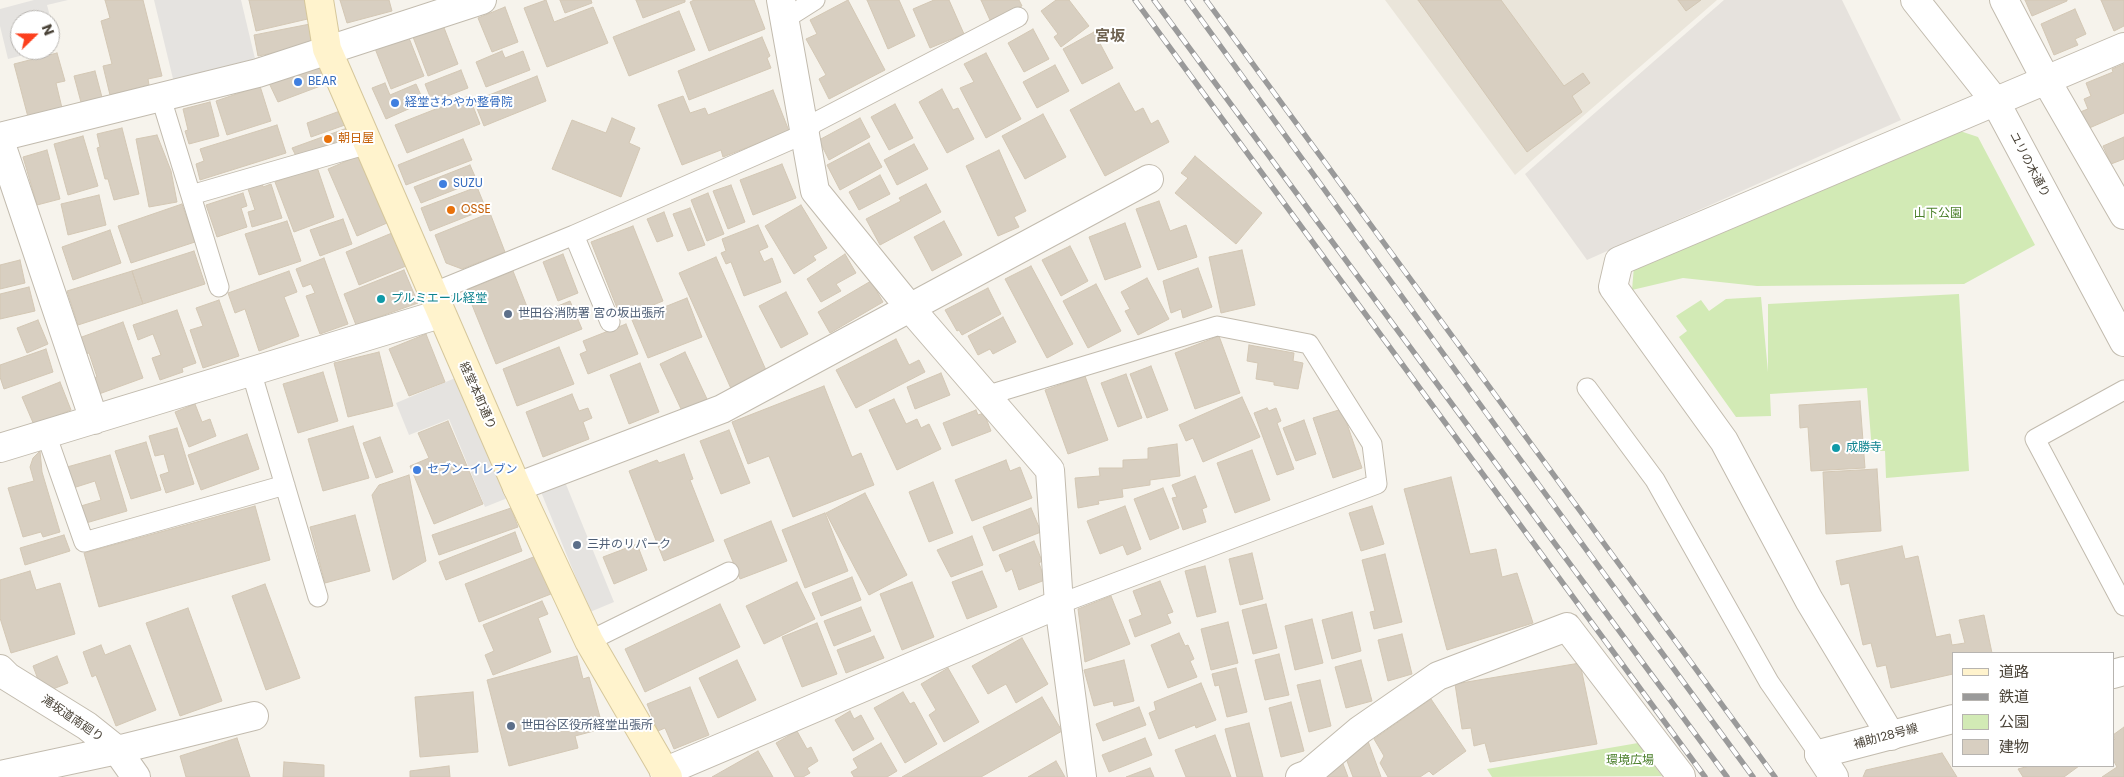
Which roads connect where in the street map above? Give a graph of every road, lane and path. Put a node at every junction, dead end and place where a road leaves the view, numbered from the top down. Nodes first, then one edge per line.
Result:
1 (319, 0) edge
2 (482, 0) edge
3 (815, 0) edge
4 (1915, 0) edge
5 (2004, 0) edge
6 (783, 10) edge
7 (1018, 17) dead end
8 (2124, 47) edge
9 (327, 49) junction
10 (2046, 80) junction
11 (161, 98) junction
12 (1995, 101) junction
13 (804, 134) junction
14 (0, 139) edge
15 (368, 144) junction
16 (1149, 179) dead end
17 (191, 196) junction
18 (2124, 215) edge
19 (574, 235) junction
20 (219, 288) dead end
21 (436, 303) junction
22 (910, 308) junction
23 (610, 322) dead end
24 (2124, 342) edge
25 (251, 371) junction
26 (1587, 388) dead end
27 (2124, 390) edge
28 (985, 396) junction
29 (94, 420) junction
30 (46, 434) junction
31 (0, 448) edge
32 (285, 485) junction
33 (517, 487) junction
34 (729, 572) dead end
35 (318, 597) dead end
36 (1059, 604) junction
37 (2124, 606) edge
38 (589, 641) junction
39 (0, 668) edge
40 (254, 716) dead end
41 (1952, 719) edge
42 (1891, 736) junction
43 (117, 750) junction
44 (1819, 754) junction
45 (0, 775) edge
46 (662, 775) edge
47 (1680, 776) dead end
48 (136, 777) edge
49 (1082, 777) edge
50 (1300, 777) edge
51 (1834, 777) edge

1 - 9 main road, 経堂本町通り
2 - 9 street
3 - 6 lane
4 - 12 street, ユリの木通り
5 - 10 street
6 - 13 street
7 - 13 lane
8 - 10 street
9 - 11 street
9 - 15 main road, 経堂本町通り
10 - 12 street
10 - 18 street
11 - 14 street
11 - 17 lane
12 - 24 street, ユリの木通り
12 - 42 street
13 - 19 lane
13 - 22 street
14 - 29 street
15 - 17 lane
15 - 21 main road, 経堂本町通り
16 - 22 street
17 - 20 lane
19 - 21 lane
19 - 23 lane
21 - 25 street
21 - 33 main road, 経堂本町通り
22 - 28 street
22 - 33 street
25 - 29 street
25 - 32 lane
26 - 44 lane
27 - 37 lane
28 - 36 street
28 - 36 lane
29 - 30 street
30 - 31 street
30 - 32 lane
32 - 35 lane
33 - 38 main road, 経堂本町通り
34 - 38 lane
36 - 46 street
36 - 49 street
38 - 46 main road, 経堂本町通り
39 - 43 street, 滝坂道南廻り
40 - 43 street
41 - 42 street, 補助128号線
42 - 44 street, 補助128号線
43 - 45 street
43 - 48 street, 滝坂道南廻り
44 - 51 street
47 - 50 street

